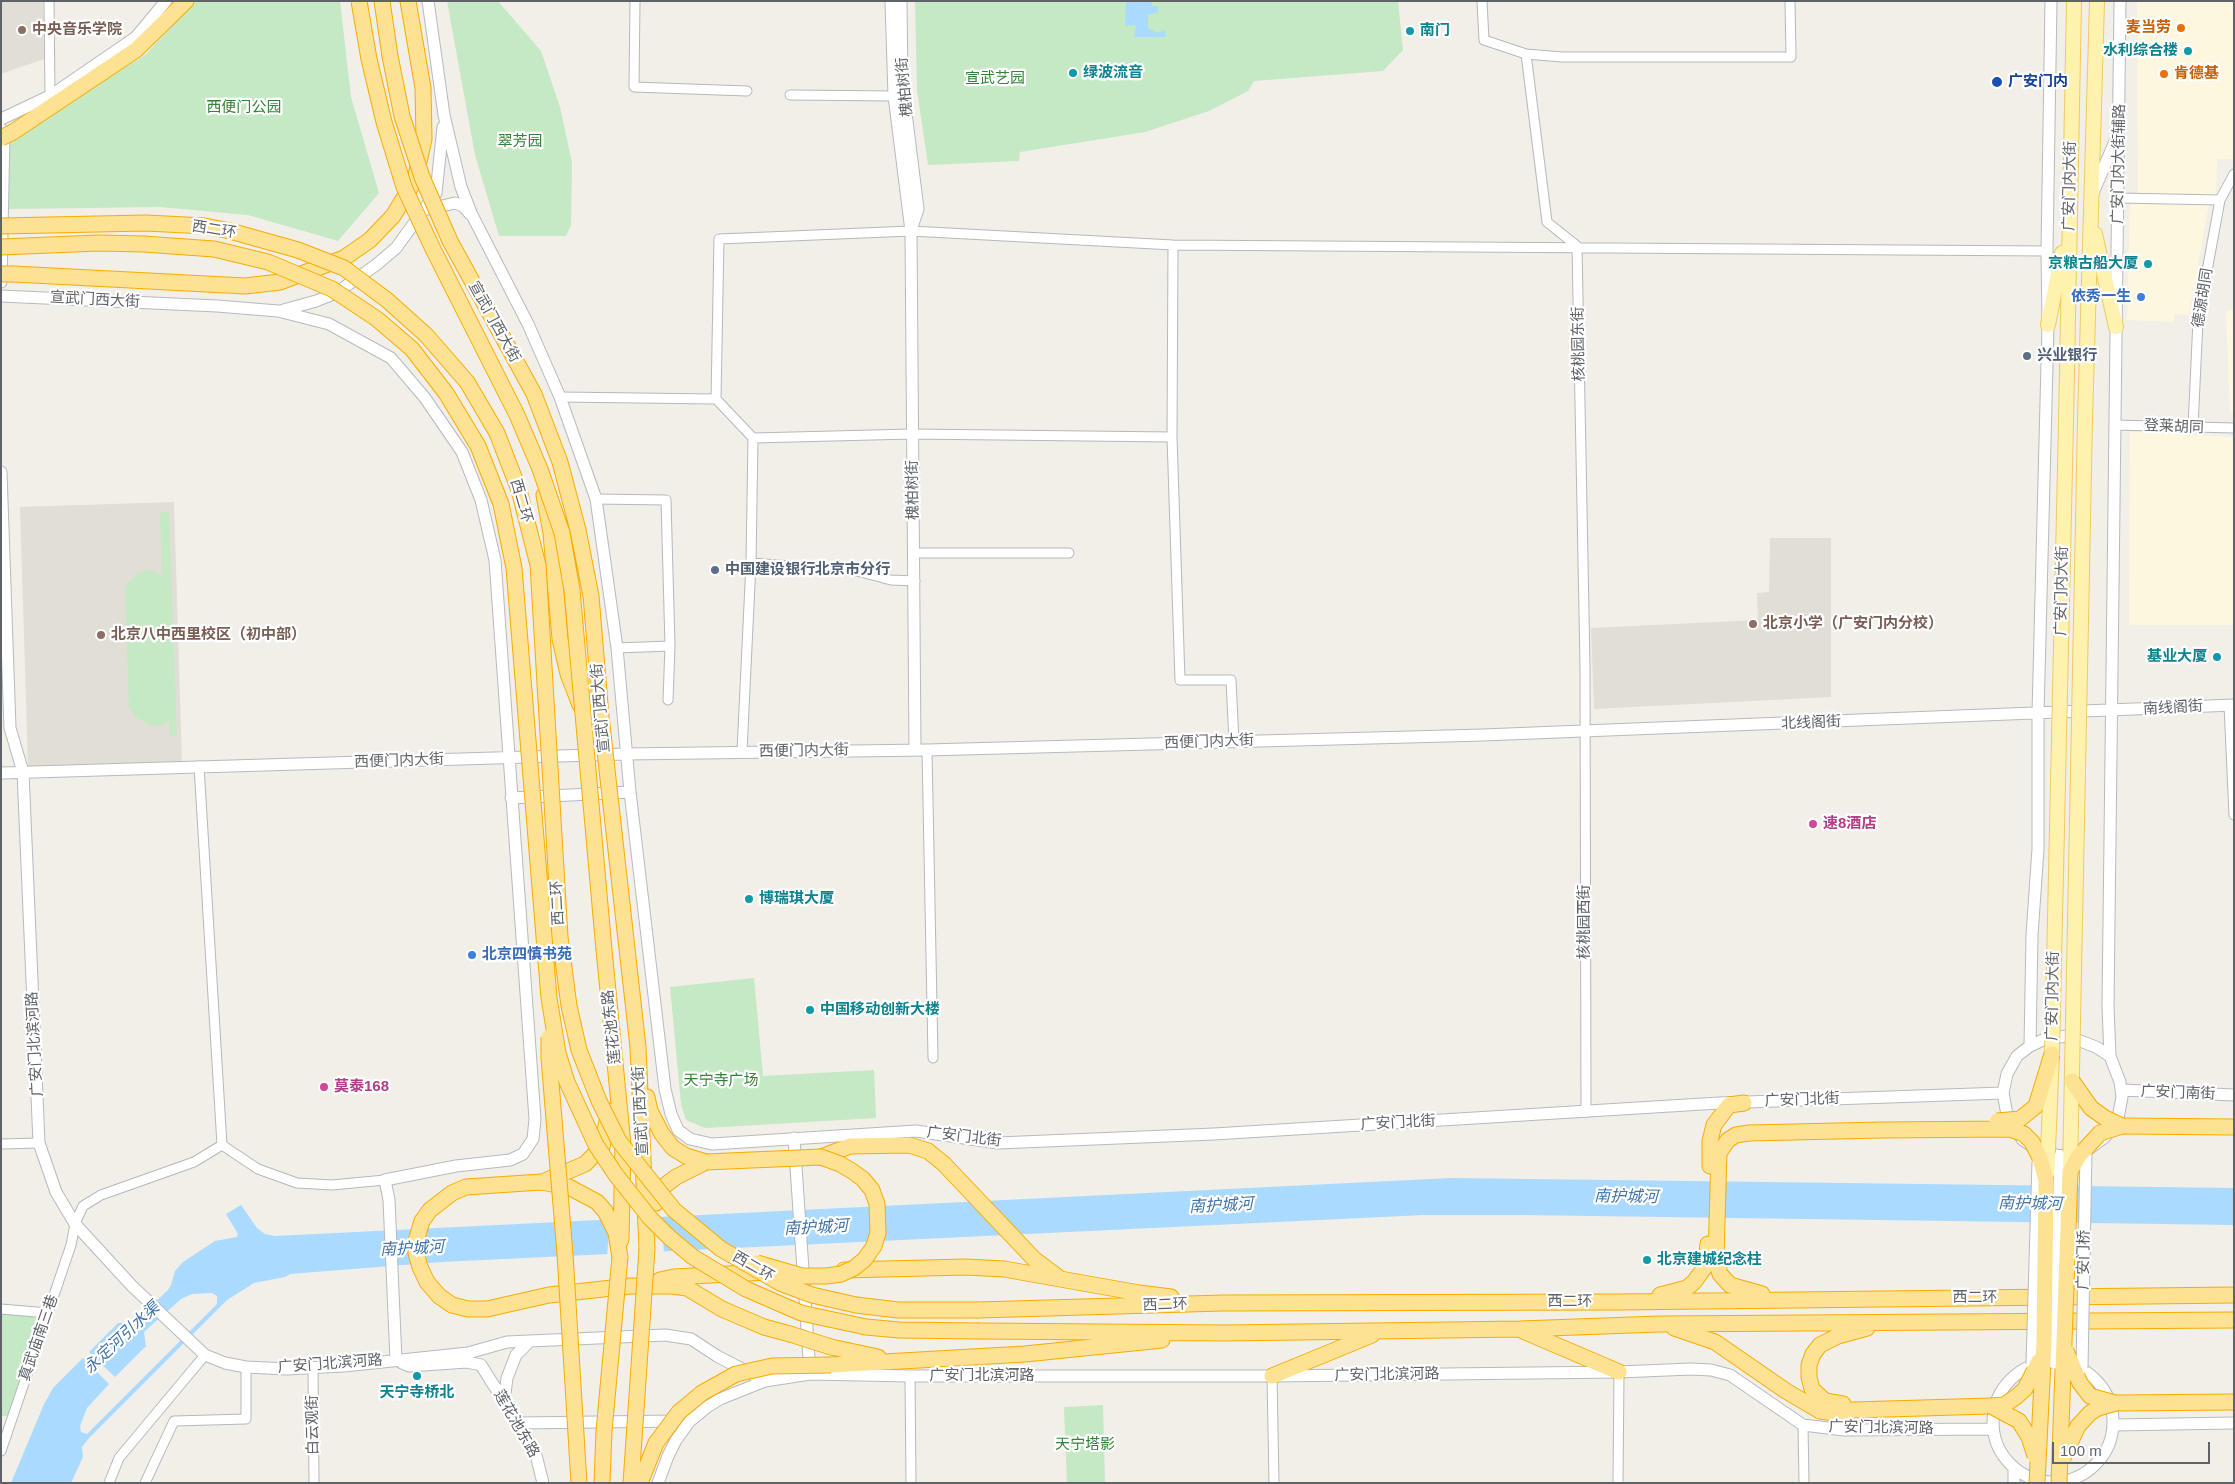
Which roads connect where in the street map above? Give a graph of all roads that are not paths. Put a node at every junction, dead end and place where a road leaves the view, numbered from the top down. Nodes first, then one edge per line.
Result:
1 (49, 1) edge
2 (166, 1) edge
3 (186, 1) edge
4 (359, 1) edge
5 (382, 1) edge
6 (408, 1) edge
7 (428, 1) edge
8 (636, 1) edge
9 (891, 1) edge
10 (901, 1) edge
11 (1482, 1) edge
12 (1790, 1) edge
13 (2052, 1) edge
14 (2074, 1) edge
15 (2097, 1) edge
16 (2120, 1) edge
17 (1526, 54) junction
18 (747, 90) dead end
19 (50, 96) junction
20 (790, 96) dead end
21 (894, 96) junction
22 (444, 115) junction
23 (1, 119) edge
24 (2119, 130) junction
25 (5, 133) edge
26 (2234, 174) edge
27 (2091, 197) junction
28 (2118, 198) junction
29 (2220, 200) junction
30 (423, 210) junction
31 (2090, 214) junction
32 (472, 215) junction
33 (2069, 215) junction
34 (1, 226) edge
35 (911, 231) junction
36 (1173, 244) junction
37 (1577, 246) junction
38 (1, 247) edge
39 (2047, 251) junction
40 (6, 277) edge
41 (1, 296) edge
42 (278, 311) junction
43 (2048, 325) junction
44 (2116, 327) junction
45 (560, 397) junction
46 (716, 399) junction
47 (2115, 425) junction
48 (2193, 427) junction
49 (2234, 428) edge
50 (912, 434) junction
51 (1172, 437) junction
52 (753, 438) junction
53 (1, 472) edge
54 (596, 499) junction
55 (1069, 552) dead end
56 (913, 554) junction
57 (751, 563) junction
58 (915, 581) junction
59 (670, 646) junction
60 (617, 648) junction
61 (668, 700) dead end
62 (2231, 705) edge
63 (2112, 711) junction
64 (2038, 713) junction
65 (584, 718) joint
66 (1585, 731) junction
67 (1234, 742) junction
68 (915, 750) junction
69 (927, 750) junction
70 (742, 751) junction
71 (626, 754) junction
72 (509, 757) junction
73 (199, 766) junction
74 (23, 772) junction
75 (1, 773) edge
76 (630, 792) junction
77 (511, 798) junction
78 (2234, 815) edge
79 (2076, 846) joint
80 (604, 950) junction
81 (548, 998) junction
82 (2030, 1046) junction
83 (638, 1047) junction
84 (2052, 1054) junction
85 (2110, 1056) junction
86 (933, 1058) dead end
87 (2072, 1081) junction
88 (2122, 1090) junction
89 (2003, 1093) junction
90 (2234, 1095) edge
91 (1744, 1102) junction
92 (1586, 1112) junction
93 (1880, 1126) junction
94 (2122, 1126) junction
95 (2234, 1127) edge
96 (794, 1138) junction
97 (40, 1143) junction
98 (1, 1144) edge
99 (222, 1145) junction
100 (2038, 1150) junction
101 (1713, 1151) junction
102 (2086, 1151) junction
103 (2060, 1156) junction
104 (821, 1157) junction
105 (706, 1162) junction
106 (2070, 1172) junction
107 (384, 1180) junction
108 (2046, 1181) junction
109 (540, 1182) junction
110 (74, 1224) junction
111 (1712, 1236) junction
112 (647, 1249) junction
113 (620, 1256) junction
114 (736, 1258) junction
115 (798, 1267) junction
116 (1061, 1280) junction
117 (630, 1286) junction
118 (2234, 1295) edge
119 (1816, 1299) junction
120 (1619, 1302) junction
121 (1223, 1303) junction
122 (1, 1310) edge
123 (48, 1313) junction
124 (2234, 1320) edge
125 (1888, 1322) junction
126 (1660, 1324) junction
127 (1520, 1329) junction
128 (1380, 1331) junction
129 (1225, 1333) junction
130 (530, 1341) junction
131 (2065, 1349) junction
132 (2043, 1352) junction
133 (205, 1355) junction
134 (717, 1356) junction
135 (396, 1360) junction
136 (899, 1362) junction
137 (2054, 1363) junction
138 (2032, 1364) junction
139 (246, 1367) junction
140 (313, 1368) junction
141 (2082, 1368) junction
142 (1619, 1372) junction
143 (810, 1374) junction
144 (910, 1376) junction
145 (1272, 1376) junction
146 (765, 1381) junction
147 (720, 1400) junction
148 (504, 1401) junction
149 (2234, 1402) edge
150 (2116, 1403) junction
151 (1991, 1406) junction
152 (1853, 1410) junction
153 (690, 1421) junction
154 (518, 1423) junction
155 (2234, 1423) edge
156 (1803, 1425) junction
157 (2114, 1425) junction
158 (1993, 1429) junction
159 (1, 1450) edge
160 (2060, 1464) junction
161 (2038, 1467) junction
162 (2014, 1468) junction
163 (2092, 1469) junction
164 (109, 1483) edge
165 (145, 1483) edge
166 (314, 1483) edge
167 (543, 1483) edge
168 (579, 1483) edge
169 (602, 1483) edge
170 (631, 1483) edge
171 (640, 1483) edge
172 (658, 1483) edge
173 (911, 1483) edge
174 (1274, 1483) edge
175 (1618, 1483) edge
176 (1804, 1483) edge
177 (2014, 1483) edge
178 (2037, 1483) edge
179 (2059, 1483) edge
180 (2089, 1483) edge

1 - 19 street
2 - 19 street
3 - 25 highway
4 - 65 highway, 宣武门西大街, bridge
5 - 83 highway, 宣武门西大街, bridge
6 - 40 highway
7 - 22 street, 宣武门西大街
8 - 18 street
9 - 21 street, 槐柏树街
10 - 35 street, 槐柏树街
11 - 17 street
12 - 17 street
13 - 39 street
14 - 33 main road, 广安门内大街
15 - 27 main road, 广安门内大街
16 - 24 street, 广安门内大街辅路
17 - 37 street
19 - 23 street
20 - 21 street
21 - 35 street, 槐柏树街
22 - 30 street, 宣武门西大街
22 - 32 street, 宣武门西大街
24 - 27 street, 广安门内大街
24 - 28 street, 广安门内大街辅路
25 - 40 street
26 - 29 street, 德源胡同
27 - 31 main road, 广安门内大街
28 - 29 street
28 - 44 street, 广安门内大街辅路
29 - 48 street, 德源胡同
30 - 32 street
30 - 42 street, 宣武门西大街
31 - 44 main road
31 - 79 main road, 广安门内大街, bridge
32 - 45 street, 宣武门西大街
33 - 43 main road
33 - 84 main road, 广安门内大街, bridge
34 - 114 highway, 西二环, bridge
35 - 36 street
35 - 46 street
35 - 50 street, 槐柏树街
36 - 37 street
36 - 51 street
37 - 39 street
37 - 66 street, 核桃园东街
38 - 81 highway, 西二环, bridge
39 - 43 street, 广安门内大街
41 - 42 street, 宣武门西大街
42 - 72 street, 宣武门西大街
43 - 64 street, 广安门内大街
44 - 47 street
45 - 46 street
45 - 54 street, 宣武门西大街
46 - 52 street
47 - 48 street, 登莱胡同
47 - 63 street
48 - 49 street, 登莱胡同
50 - 51 street
50 - 52 street
50 - 56 street, 槐柏树街
51 - 67 street
52 - 57 street
53 - 74 street, 广安门北滨河路
54 - 59 street
54 - 60 street, 宣武门西大街
55 - 56 street
56 - 58 street, 槐柏树街
57 - 58 street
57 - 70 street
58 - 68 street, 槐柏树街
59 - 60 street
59 - 61 street
60 - 71 street, 宣武门西大街
62 - 63 street, 南线阁街
62 - 78 street
63 - 64 street, 南线阁街
63 - 85 street
64 - 66 street, 北线阁街
64 - 82 street, 广安门内大街
65 - 80 highway, 莲花池东路, bridge
66 - 67 street, 西便门内大街
66 - 92 street, 核桃园西街
67 - 69 street, 西便门内大街
68 - 69 street, 西便门内大街
68 - 70 street, 西便门内大街
69 - 86 street
70 - 71 street, 西便门内大街
71 - 72 street, 西便门内大街
71 - 76 street, 宣武门西大街
72 - 73 street, 西便门内大街
72 - 77 street, 宣武门西大街
73 - 74 street, 西便门内大街
73 - 99 street
74 - 75 street, 西便门内大街
74 - 97 street, 广安门北滨河路
76 - 77 street
76 - 96 street, 宣武门西大街
77 - 107 street, 宣武门西大街
79 - 87 main road, 广安门桥, bridge
80 - 109 highway, bridge
80 - 113 highway, 莲花池东路, bridge
81 - 129 highway, 西二环, bridge
81 - 168 highway, bridge
82 - 85 street
82 - 89 street
83 - 105 highway
83 - 112 highway, 宣武门西大街, bridge
84 - 93 highway, bridge
84 - 108 main road, 广安门内大街, bridge
85 - 88 street
87 - 94 highway, bridge
87 - 106 main road, 广安门桥, bridge
88 - 90 street, 广安门南街
88 - 102 street
89 - 91 street, 广安门北街
89 - 100 street
91 - 92 street, 广安门北街
91 - 101 highway
92 - 96 street, 广安门北街
93 - 101 highway
93 - 108 highway, bridge
94 - 95 highway
94 - 106 highway, bridge
96 - 115 street
97 - 98 street
97 - 110 street, 广安门北滨河路
99 - 107 street
99 - 110 street
100 - 103 street
100 - 138 street, bridge
101 - 111 highway
102 - 103 street
102 - 141 street, 广安门桥, bridge
103 - 137 street, 广安门桥, bridge
104 - 105 highway, bridge
104 - 114 highway, bridge
104 - 116 highway
105 - 112 highway, bridge
106 - 131 highway, 广安门桥, bridge
107 - 135 street
108 - 132 highway, bridge
109 - 113 highway
109 - 117 highway
110 - 123 street, 真武庙南三巷
110 - 133 street, 广安门北滨河路
111 - 119 highway
111 - 120 highway
112 - 170 highway, bridge
113 - 169 highway, 莲花池东路, bridge
114 - 121 highway, 西二环, bridge
115 - 116 highway
115 - 117 highway
115 - 143 street
116 - 121 highway
117 - 136 highway, bridge
118 - 119 highway, 西二环
119 - 120 highway, 西二环
120 - 121 highway, 西二环
122 - 123 street
123 - 159 street, 真武庙南三巷
124 - 125 highway, 西二环
125 - 126 highway, 西二环
125 - 152 highway
126 - 127 highway, 西二环
126 - 152 highway
127 - 128 highway, 西二环
127 - 142 highway
128 - 129 highway, 西二环
128 - 145 highway
129 - 136 highway
130 - 134 street
130 - 135 street
130 - 148 street
131 - 150 highway, bridge
131 - 160 highway, 广安门桥, bridge
132 - 151 highway, bridge
132 - 161 highway, bridge
133 - 139 street, 广安门北滨河路
133 - 164 street
134 - 146 street
134 - 147 street
135 - 140 street, 广安门北滨河路
135 - 148 street, 莲花池东路
136 - 171 highway, bridge
137 - 138 street
137 - 141 street
138 - 158 street
139 - 140 street, 广安门北滨河路
139 - 165 street
140 - 166 street, 白云观街
141 - 157 street
142 - 145 street, 广安门北滨河路
142 - 156 street, 广安门北滨河路
142 - 175 street
143 - 144 street, 广安门北滨河路
143 - 146 street, 广安门北滨河路
144 - 145 street, 广安门北滨河路
144 - 173 street
145 - 174 street
146 - 147 street, 广安门北滨河路
147 - 153 street, 广安门北滨河路
148 - 154 street, 莲花池东路
149 - 150 highway
150 - 160 highway, bridge
151 - 152 highway
151 - 161 highway, bridge
153 - 154 street
153 - 172 street
154 - 167 street, 莲花池东路
155 - 157 street
156 - 158 street, 广安门北滨河路
156 - 176 street
157 - 163 street
158 - 162 street
160 - 179 highway, 广安门桥, bridge
161 - 178 highway, bridge
162 - 163 street
162 - 177 street
163 - 180 street

